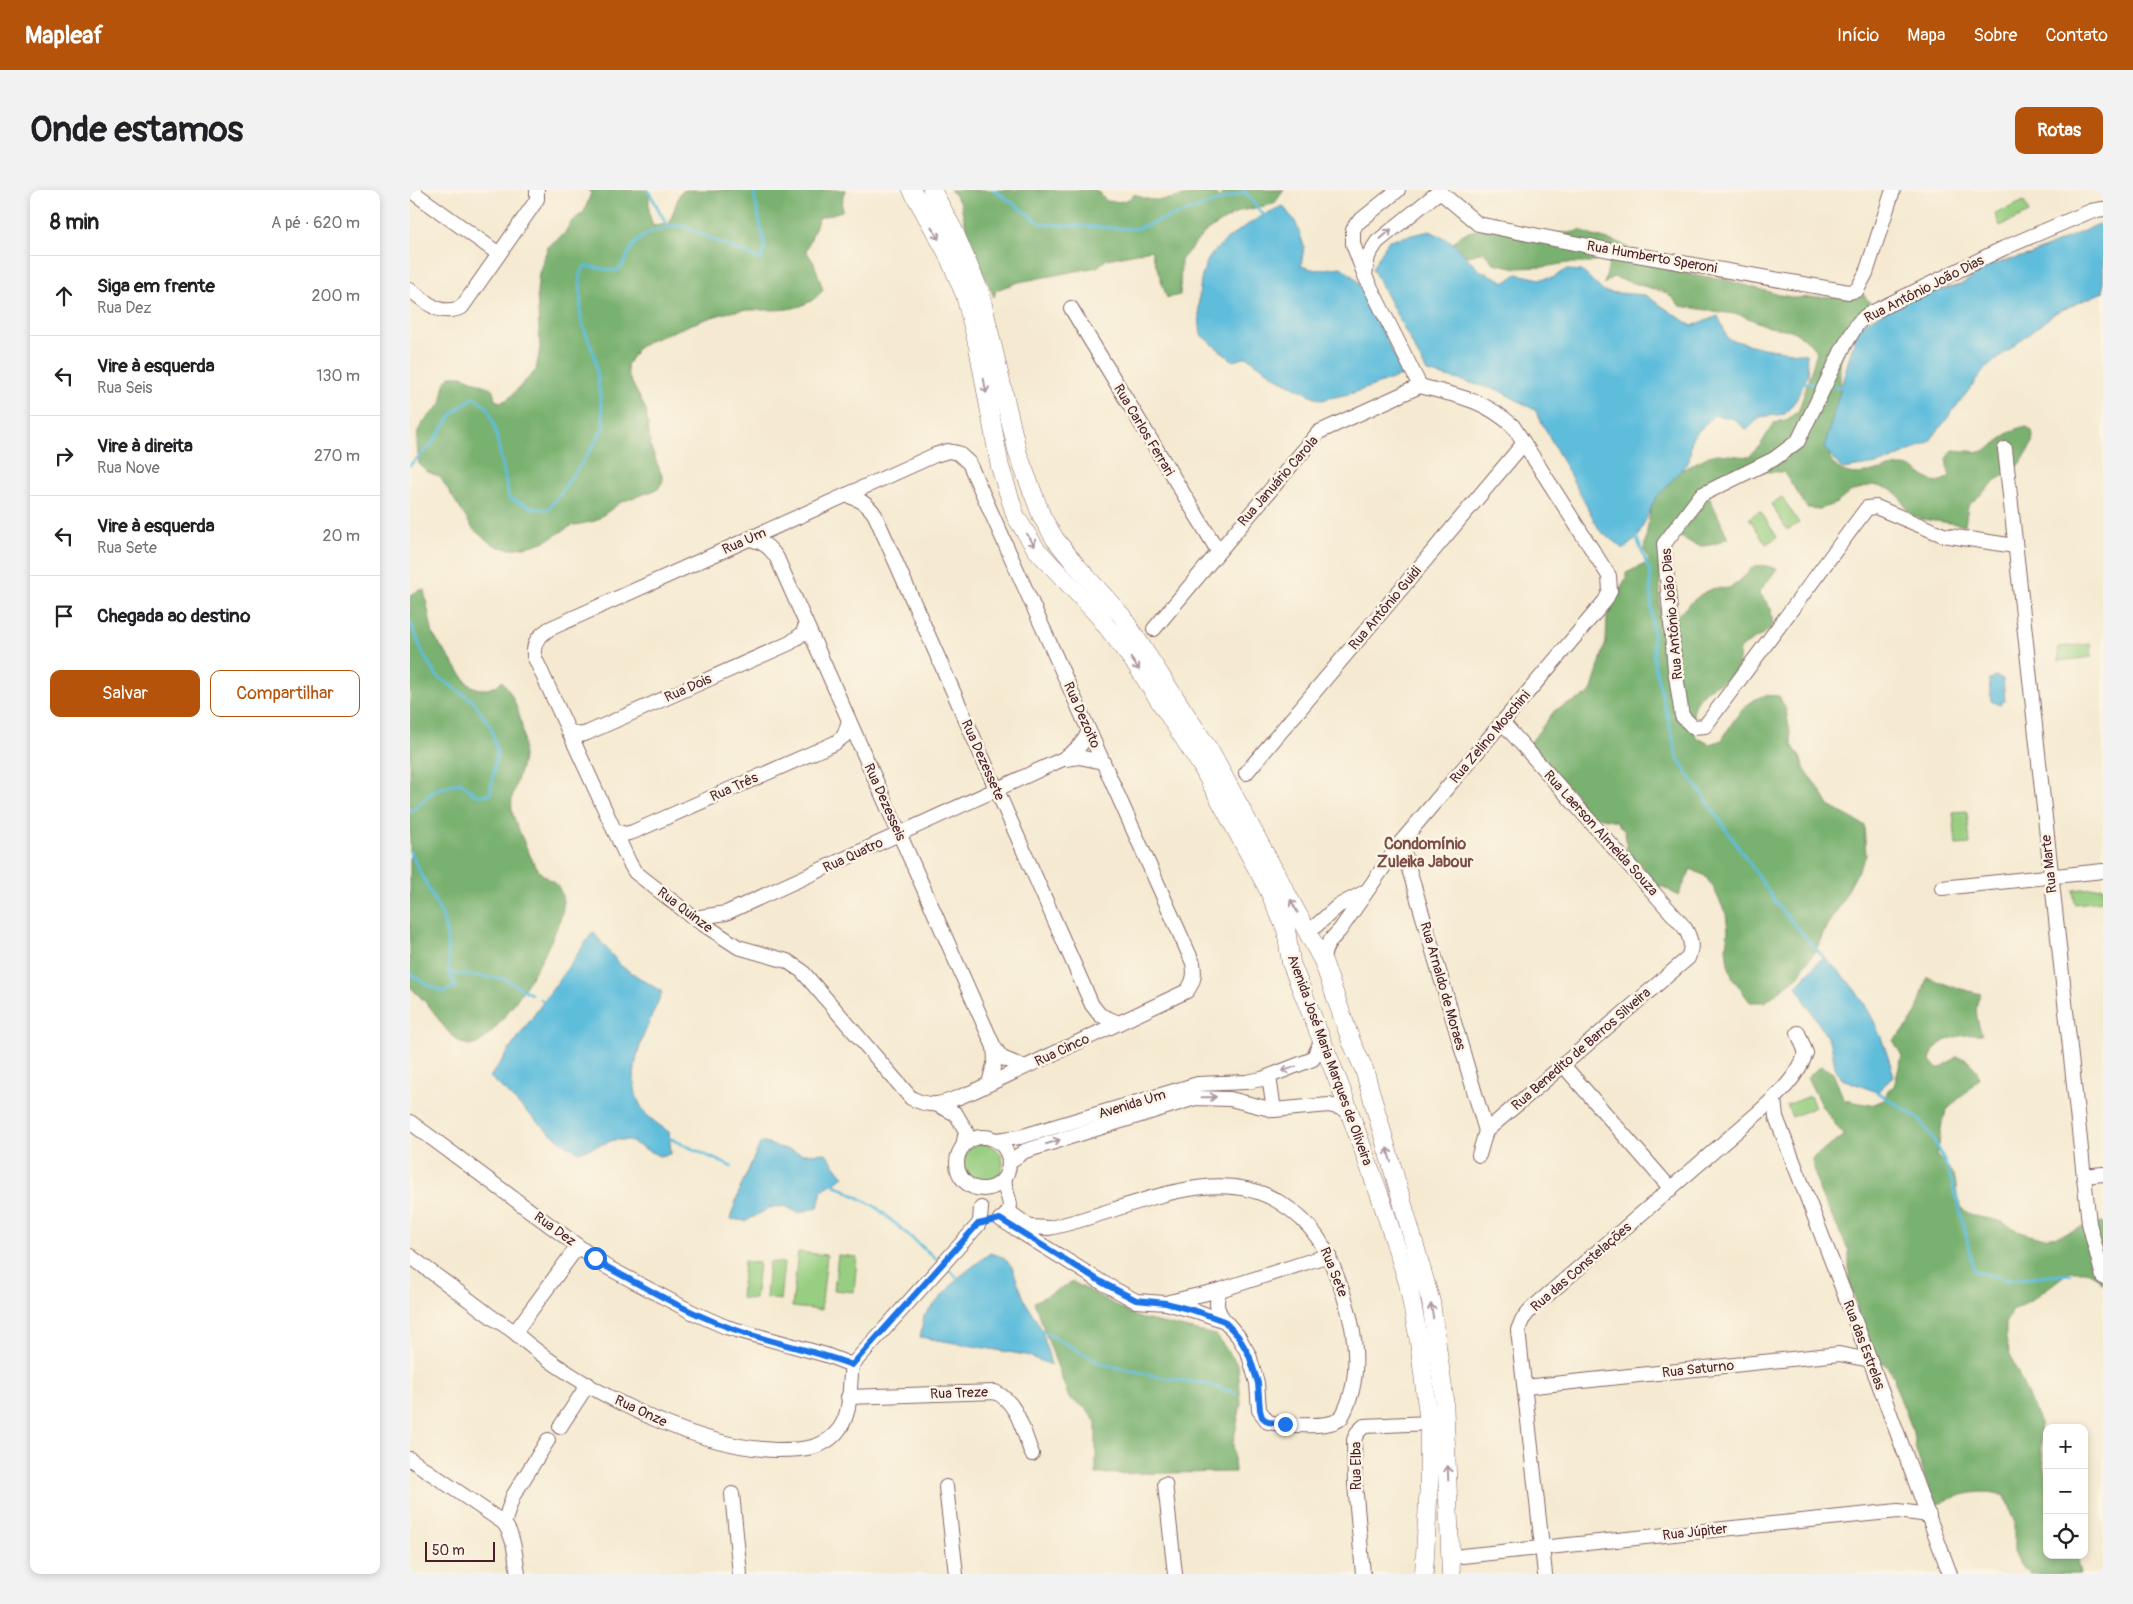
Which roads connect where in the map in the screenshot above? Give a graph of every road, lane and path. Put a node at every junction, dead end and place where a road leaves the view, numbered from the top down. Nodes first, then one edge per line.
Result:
1 (410, 190) edge
2 (537, 190) edge
3 (912, 190) edge
4 (932, 190) edge
5 (1398, 190) edge
6 (1893, 190) edge
7 (1440, 191) edge
8 (2103, 209) edge
9 (499, 254) junction
10 (1365, 276) junction
11 (410, 290) edge
12 (1071, 308) dead end
13 (1420, 386) junction
14 (1524, 443) junction
15 (2005, 449) dead end
16 (958, 453) joint
17 (884, 478) junction
18 (846, 495) junction
19 (875, 515) junction
20 (788, 521) junction
21 (749, 539) junction
22 (2015, 546) junction
23 (1218, 551) junction
24 (777, 558) junction
25 (806, 624) junction
26 (1154, 629) dead end
27 (536, 642) joint
28 (790, 643) junction
29 (817, 649) junction
30 (849, 721) junction
31 (1502, 722) junction
32 (568, 731) junction
33 (1089, 731) junction
34 (587, 733) junction
35 (835, 743) junction
36 (861, 747) junction
37 (578, 752) junction
38 (1062, 759) junction
39 (1103, 762) junction
40 (1246, 773) dead end
41 (996, 789) junction
42 (614, 830) junction
43 (633, 832) junction
44 (899, 834) junction
45 (1400, 842) junction
46 (624, 851) junction
47 (2103, 871) edge
48 (2050, 876) junction
49 (1942, 888) dead end
50 (1366, 892) junction
51 (726, 913) junction
52 (694, 918) junction
53 (1308, 932) junction
54 (723, 938) junction
55 (1692, 949) joint
56 (1322, 961) junction
57 (1291, 963) junction
58 (1193, 982) joint
59 (1092, 1005) junction
60 (1312, 1013) junction
61 (1119, 1023) junction
62 (1798, 1033) dead end
63 (1087, 1038) junction
64 (1351, 1041) junction
65 (1325, 1046) junction
66 (994, 1047) junction
67 (1563, 1065) junction
68 (1024, 1067) junction
69 (1269, 1077) junction
70 (989, 1084) junction
71 (972, 1092) junction
72 (1774, 1099) junction
73 (931, 1105) junction
74 (1274, 1110) junction
75 (1348, 1110) junction
76 (1760, 1112) junction
77 (1776, 1117) junction
78 (410, 1122) edge
79 (1380, 1123) junction
80 (1486, 1131) junction
81 (989, 1139) junction
82 (963, 1146) junction
83 (1479, 1155) dead end
84 (1009, 1162) junction
85 (2103, 1174) edge
86 (2084, 1176) junction
87 (1005, 1178) junction
88 (971, 1186) junction
89 (1671, 1189) junction
90 (1007, 1194) junction
91 (980, 1206) junction
92 (1001, 1217) junction
93 (978, 1224) junction
94 (578, 1246) junction
95 (1329, 1255) junction
96 (410, 1256) edge
97 (2103, 1277) edge
98 (1220, 1290) junction
99 (1166, 1303) junction
100 (1224, 1321) junction
101 (515, 1332) junction
102 (1870, 1360) junction
103 (852, 1365) junction
104 (588, 1384) junction
105 (1525, 1387) junction
106 (848, 1397) junction
107 (1429, 1424) junction
108 (560, 1427) dead end
109 (548, 1440) dead end
110 (1032, 1454) dead end
111 (410, 1459) edge
112 (1429, 1483) junction
113 (1165, 1484) dead end
114 (946, 1487) dead end
115 (732, 1494) dead end
116 (1450, 1508) junction
117 (1928, 1515) junction
118 (504, 1524) junction
119 (1542, 1548) junction
120 (1462, 1556) dead end
121 (518, 1574) edge
122 (740, 1574) edge
123 (956, 1574) edge
124 (1175, 1574) edge
125 (1363, 1574) edge
126 (1425, 1574) edge
127 (1442, 1574) edge
128 (1451, 1574) edge
129 (1545, 1574) edge
130 (1950, 1574) edge

1 - 9 street
2 - 9 street
3 -> 57 main road, Avenida José Maria Marques de Oliveira
53 -> 4 main road, Avenida José Maria Marques de Oliveira
5 - 10 street
6 - 7 street, Rua Humberto Speroni
10 -> 7 street
8 - 22 street, Rua Antônio João Dias
9 - 11 street
10 - 13 street
12 - 23 street, Rua Carlos Ferrari
13 - 14 street
13 - 23 street, Rua Januário Carola
14 - 31 street, Rua Zelino Moschini
14 - 40 street, Rua Antônio Guidi
15 - 22 street, Rua Marte
16 - 17 street, Rua Um
16 - 33 street, Rua Dezoito
17 - 18 street, Rua Um
17 - 19 street
18 - 19 street, Rua Dezessete
18 - 20 street, Rua Um
19 - 41 street, Rua Dezessete
20 - 21 street, Rua Um
20 - 24 street, Rua Dezesseis
21 - 24 street, Rua Dezesseis
21 - 27 street, Rua Um
22 - 48 street, Rua Marte
23 - 26 street, Rua Januário Carola
24 - 25 street, Rua Dezesseis
25 - 28 street, Rua Dois
25 - 29 street, Rua Dezesseis
27 - 32 street, Rua Quinze
28 - 29 street
28 - 34 street, Rua Dois
29 - 30 street, Rua Dezesseis
30 - 35 street
30 - 36 street, Rua Dezesseis
31 - 45 street, Rua Zelino Moschini
31 - 55 street, Rua Laerson Almeida Souza
32 - 34 street, Rua Dois
32 - 37 street, Rua Quinze
33 - 38 street, Rua Quatro
33 - 39 street, Rua Dezoito
34 - 37 street
35 - 36 street
35 - 43 street, Rua Três
36 - 44 street, Rua Dezesseis
37 - 42 street, Rua Quinze
38 - 39 street, Rua Quatro
38 - 41 street, Rua Quatro
39 - 58 street, Rua Dezoito
41 - 44 street, Rua Quatro
41 - 59 street, Rua Dezessete
42 - 43 street, Rua Três
42 - 46 street, Rua Quinze
43 - 46 street
44 - 51 street, Rua Quatro
44 - 66 street, Rua Dezesseis
45 - 50 street, Rua Zelino Moschini
45 - 80 street, Rua Arnaldo de Moraes
46 - 52 street, Rua Quinze
47 - 48 street
48 - 49 street
48 - 86 street, Rua Marte
50 - 53 street, Rua Zelino Moschini
50 - 56 street, Rua Zelino Moschini
51 - 52 street, Rua Quatro
51 - 54 street
52 - 54 street, Rua Quinze
53 - 56 main road, Avenida José Maria Marques de Oliveira
53 - 57 main road
54 - 73 street, Rua Quinze
55 - 67 street, Rua Benedito de Barros Silveira
56 - 64 main road, Avenida José Maria Marques de Oliveira
57 - 60 main road, Avenida José Maria Marques de Oliveira
58 - 61 street, Rua Cinco
59 - 61 street, Rua Dezessete
59 - 63 street, Rua Dezessete
60 - 64 main road
60 - 65 main road, Avenida José Maria Marques de Oliveira
61 - 63 street, Rua Cinco
62 - 72 street, Rua das Constelações
63 - 68 street, Rua Cinco
64 - 79 main road, Avenida José Maria Marques de Oliveira
65 -> 69 street, Avenida Um
65 - 75 main road, Avenida José Maria Marques de Oliveira
65 - 79 main road
66 - 68 street, Rua Dezesseis
66 - 70 street, Rua Dezesseis
67 - 80 street, Rua Benedito de Barros Silveira
67 - 89 street
68 - 70 street, Rua Cinco
69 - 74 street
69 - 81 street, Avenida Um
70 - 71 street, Rua Cinco
71 - 73 street, Rua Cinco
71 - 81 street
72 - 76 street, Rua das Constelações
72 - 77 street, Rua das Estrelas
73 - 82 street, Rua Quinze
74 - 75 street, Avenida Um
84 -> 74 street, Avenida Um
75 - 107 main road, Avenida José Maria Marques de Oliveira
76 - 77 street
76 - 89 street, Rua das Constelações
77 - 102 street, Rua das Estrelas
78 - 94 street, Rua Dez
116 -> 79 main road, Avenida José Maria Marques de Oliveira
80 - 83 street
81 - 82 street
81 - 84 street
82 - 88 street
84 - 87 street
85 - 86 street
86 - 97 street, Rua Marte
87 - 88 street
87 - 90 street
88 - 91 street
89 - 105 street, Rua das Constelações
90 - 91 street
90 - 92 street
91 - 92 street
91 - 93 street
92 - 93 street
92 - 95 street, Rua Sete
92 - 99 street
93 - 103 street
94 - 101 street
94 - 103 street, Rua Dez
95 - 98 street
95 - 100 street, Rua Sete
96 - 101 street, Rua Onze
98 - 99 street
98 - 100 street
99 - 100 street
101 - 104 street, Rua Onze
102 - 105 street, Rua Saturno
102 - 117 street, Rua das Estrelas
103 - 106 street, Rua Onze
104 - 106 street, Rua Onze
104 - 108 street
105 - 119 street, Rua das Constelações
106 - 110 street, Rua Treze
107 - 112 main road, Avenida José Maria Marques de Oliveira
107 - 125 street, Rua Elba
109 - 118 street
111 - 118 street
112 - 116 main road
112 - 126 main road, Avenida José Maria Marques de Oliveira
113 - 124 street
114 - 123 street
115 - 122 street
116 - 128 main road, Avenida José Maria Marques de Oliveira
117 - 119 street, Rua Júpiter
117 - 130 street, Rua das Estrelas
118 - 121 street
119 - 120 street, Rua Júpiter
119 - 129 street, Rua das Constelações
126 - 127 main road

